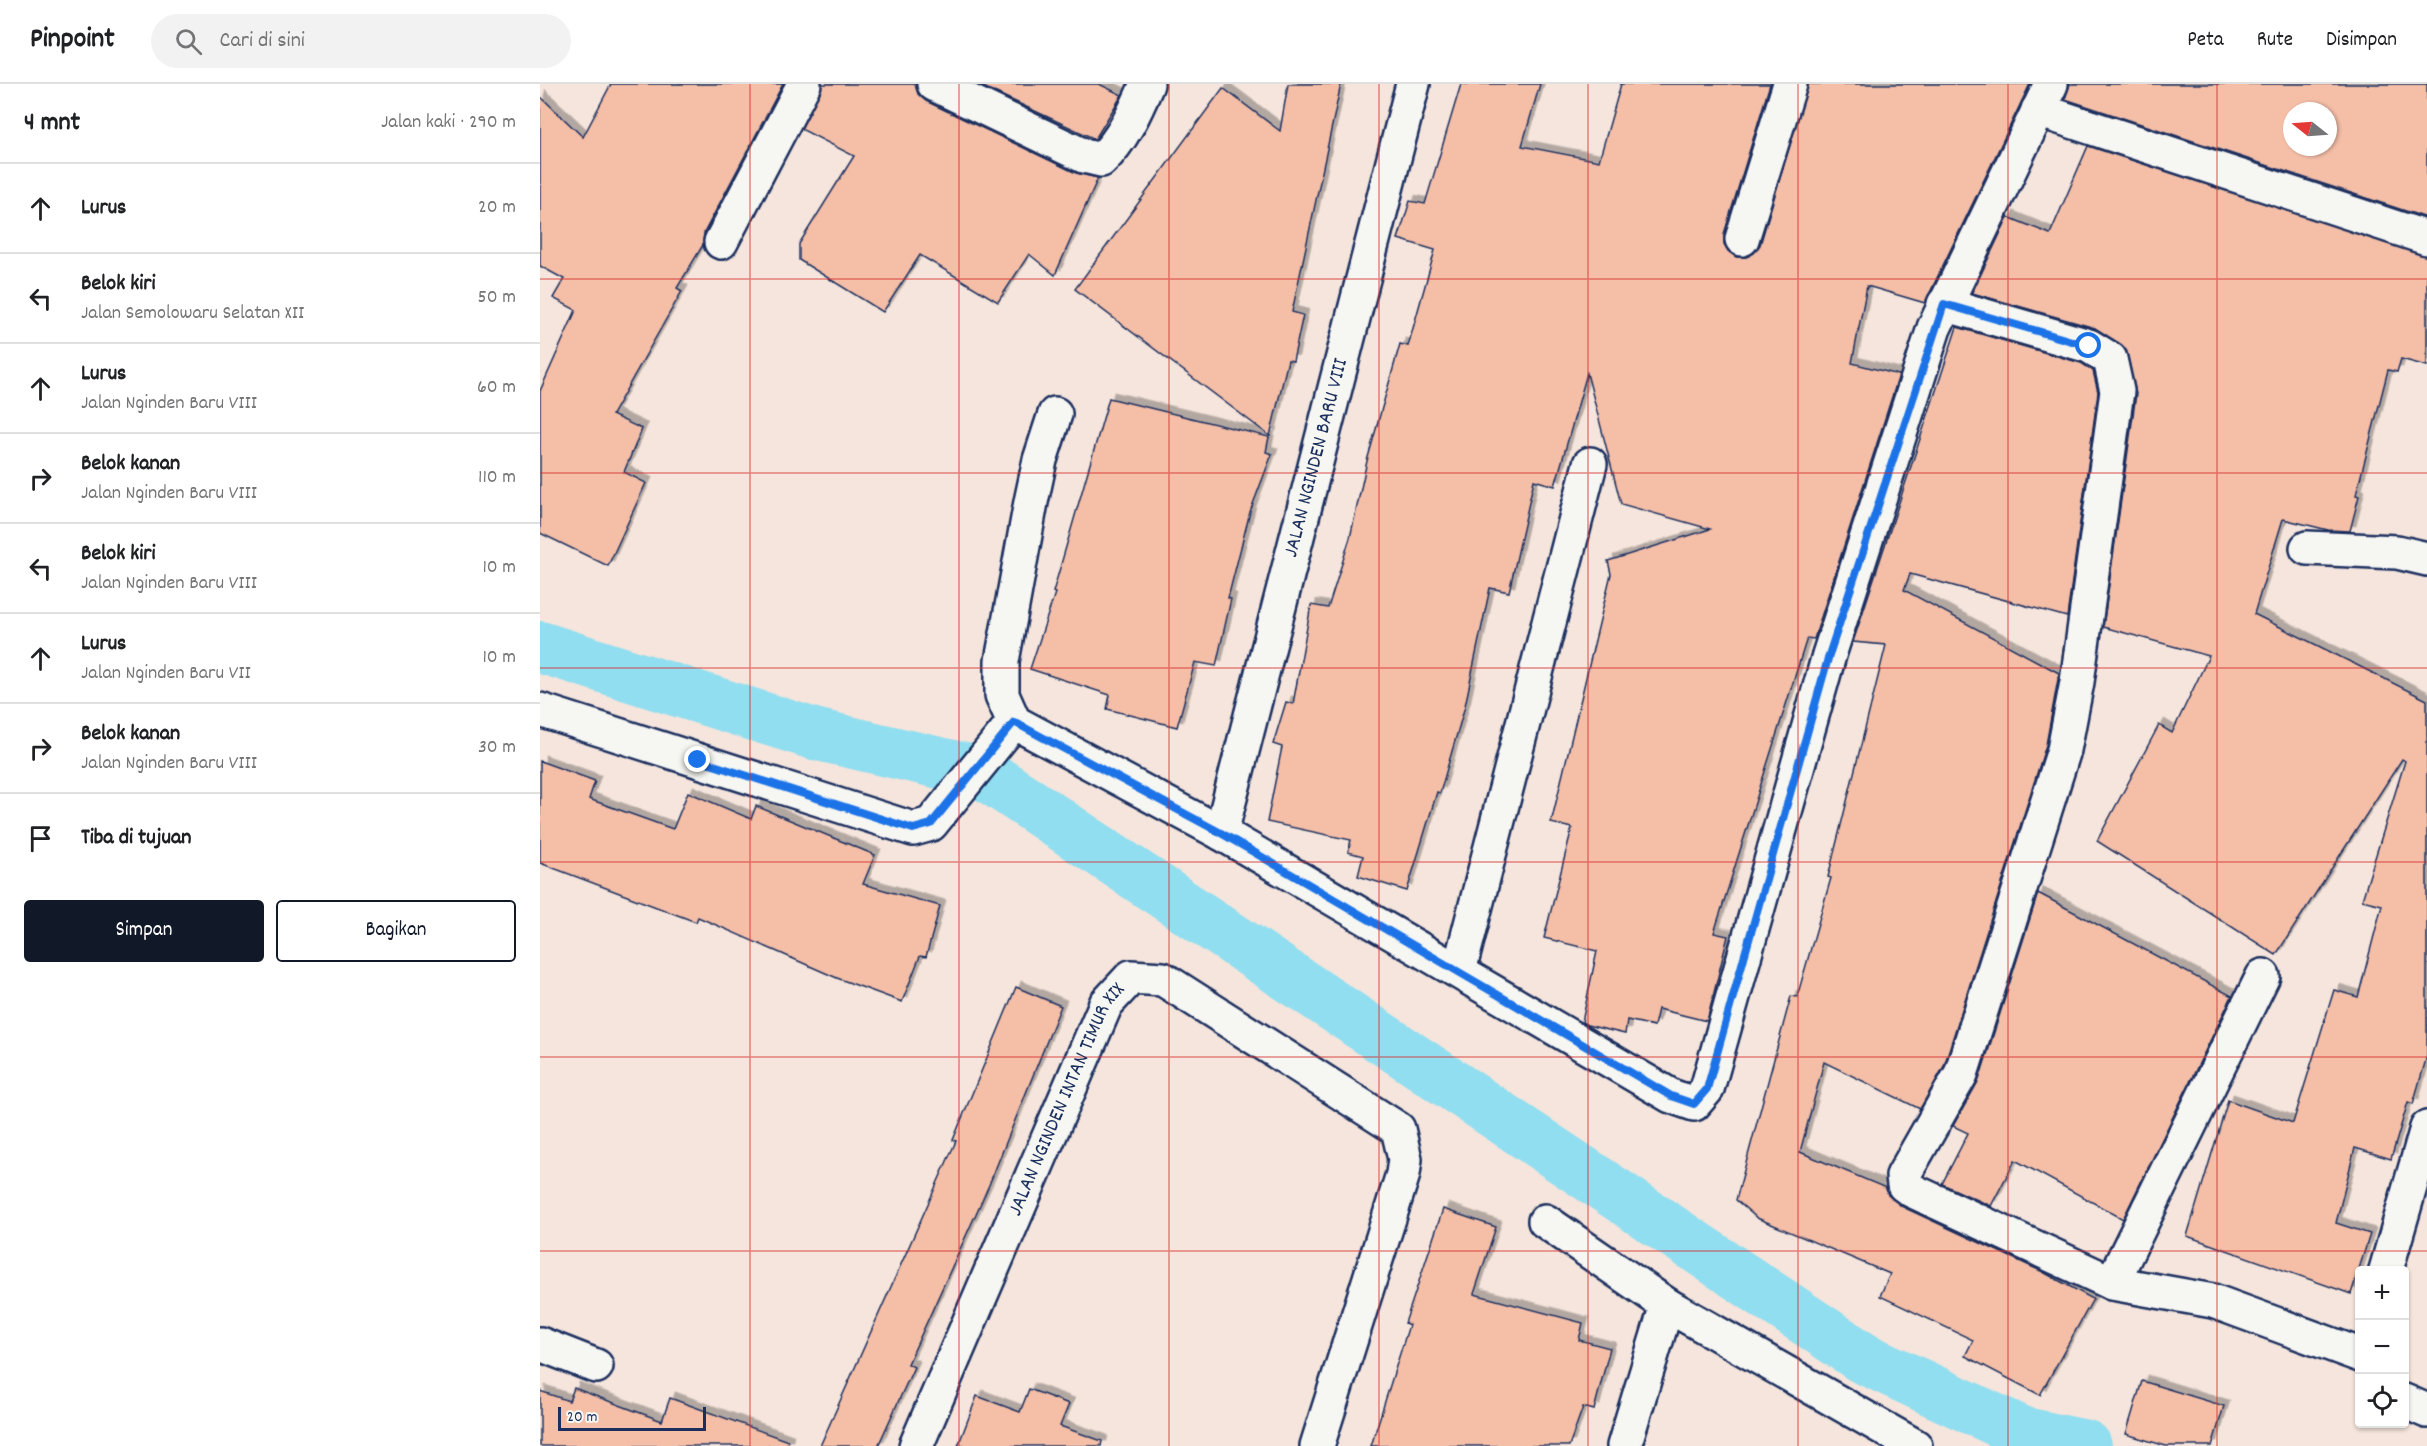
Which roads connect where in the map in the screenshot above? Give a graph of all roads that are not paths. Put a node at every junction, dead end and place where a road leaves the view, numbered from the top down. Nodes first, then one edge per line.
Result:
1 (804, 84) edge
2 (934, 84) edge
3 (1147, 84) edge
4 (1413, 84) edge
5 (1790, 84) edge
6 (2044, 97) edge
7 (2427, 238) edge
8 (1742, 239) dead end
9 (721, 242) dead end
10 (1944, 304) junction
11 (1055, 414) dead end
12 (1590, 464) dead end
13 (2307, 548) dead end
14 (2427, 559) edge
15 (540, 710) edge
16 (1014, 722) junction
17 (1221, 833) junction
18 (1459, 971) junction
19 (2263, 976) dead end
20 (2427, 1128) edge
21 (1545, 1221) dead end
22 (2387, 1266) edge
23 (2112, 1283) junction
24 (1667, 1305) junction
25 (540, 1344) edge
26 (2355, 1353) edge
27 (596, 1366) dead end
28 (2409, 1403) edge
29 (2427, 1411) edge
30 (916, 1446) edge
31 (1317, 1446) edge
32 (1624, 1446) edge
33 (1915, 1446) edge

1 - 9 street
2 - 3 street
4 - 17 street, JALAN NGINDEN BARU VIII
5 - 8 street
6 - 7 street
6 - 10 street
10 - 18 street
10 - 23 street
11 - 16 street
12 - 18 street
13 - 14 street
15 - 16 street
16 - 17 street
17 - 18 street
19 - 23 street
20 - 22 street
21 - 24 street
23 - 26 street
24 - 32 street
24 - 33 street
25 - 27 street
28 - 29 street
30 - 31 street, JALAN NGINDEN INTAN TIMUR XIX

